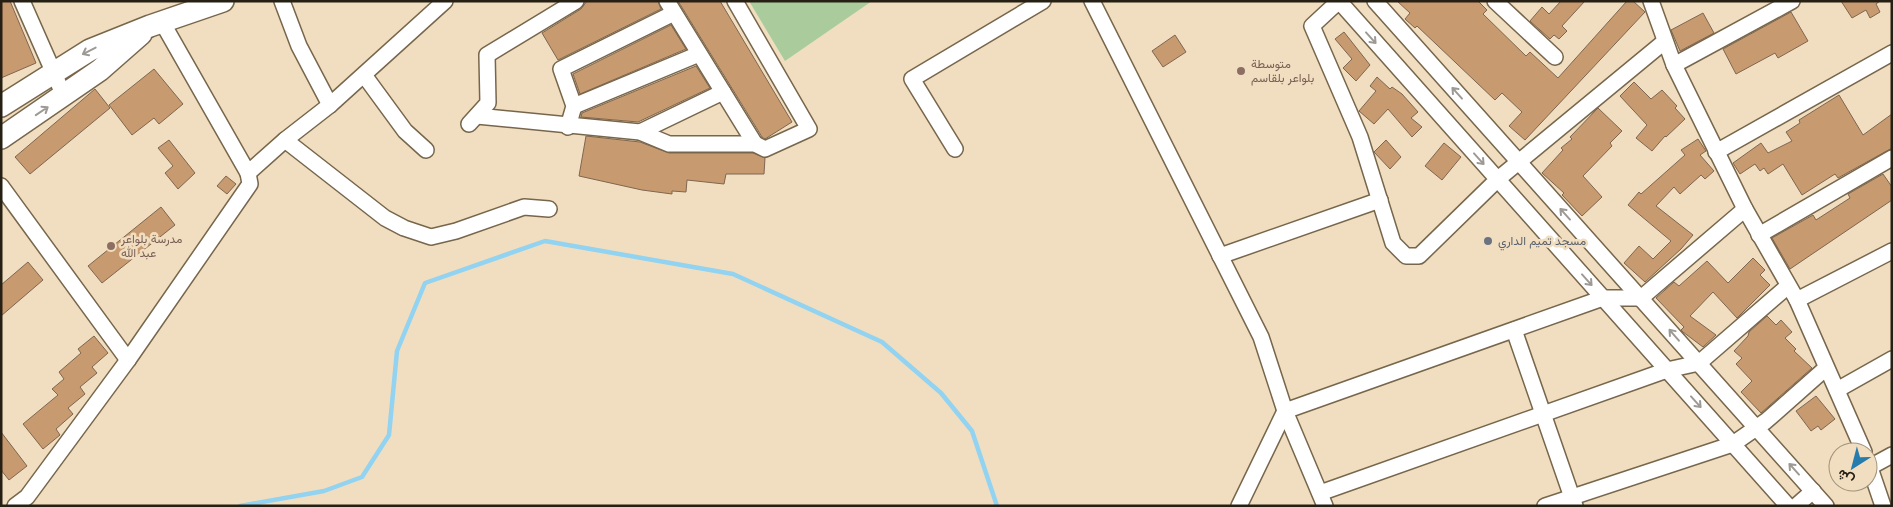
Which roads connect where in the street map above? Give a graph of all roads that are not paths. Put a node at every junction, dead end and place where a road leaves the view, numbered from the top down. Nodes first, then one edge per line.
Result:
1 (22, 1) edge
2 (223, 1) edge
3 (282, 1) edge
4 (445, 1) edge
5 (576, 1) edge
6 (735, 1) edge
7 (1043, 1) edge
8 (1092, 1) edge
9 (1339, 1) edge
10 (1374, 1) edge
11 (1495, 1) edge
12 (1792, 1) edge
13 (1655, 3) edge
14 (670, 7) edge
15 (156, 24) junction
16 (1664, 42) junction
17 (1892, 53) edge
18 (699, 54) junction
19 (1555, 57) dead end
20 (1674, 65) junction
21 (52, 73) junction
22 (364, 75) junction
23 (723, 92) junction
24 (64, 96) junction
25 (330, 105) junction
26 (1, 106) edge
27 (574, 106) junction
28 (568, 126) junction
29 (640, 132) junction
30 (1, 138) edge
31 (285, 140) junction
32 (755, 144) junction
33 (955, 149) dead end
34 (426, 150) dead end
35 (1716, 152) junction
36 (1892, 158) edge
37 (1518, 162) junction
38 (248, 173) junction
39 (1498, 179) junction
40 (1, 186) edge
41 (1380, 200) junction
42 (1745, 208) junction
43 (548, 209) dead end
44 (1759, 234) junction
45 (1892, 251) edge
46 (1220, 256) junction
47 (1788, 286) junction
48 (1603, 298) junction
49 (1641, 298) junction
50 (1797, 300) junction
51 (1514, 330) junction
52 (1892, 359) edge
53 (128, 360) junction
54 (1698, 363) junction
55 (1826, 368) junction
56 (1667, 370) junction
57 (1837, 390) junction
58 (1285, 411) junction
59 (1543, 414) junction
60 (1757, 428) junction
61 (1860, 442) edge
62 (1733, 444) junction
63 (1892, 455) edge
64 (1878, 460) edge
65 (1813, 491) junction
66 (1878, 491) edge
67 (1322, 499) edge
68 (1573, 502) edge
69 (15, 506) edge
70 (1238, 506) edge
71 (1544, 506) edge
72 (1788, 506) edge
73 (1796, 506) edge
74 (1826, 506) edge
75 (1883, 506) edge

1 - 21 street
2 - 15 main road
3 - 25 street
4 - 22 street
5 - 28 street
6 - 32 street
7 - 33 street
8 - 46 street
9 -> 39 street
9 - 41 street
37 -> 10 street
11 - 19 street
12 - 20 street
13 - 16 street
14 - 18 street
14 - 27 street
15 -> 21 main road
15 - 24 main road
15 - 38 street
16 - 20 street
16 - 37 street
17 - 35 street
18 - 23 street
18 - 27 street
20 - 35 street
21 - 24 street
21 - 26 main road
22 - 25 street
22 - 34 street
23 - 29 street
23 - 32 street
30 -> 24 main road
25 - 31 street
27 - 28 street
28 - 29 street
29 - 32 street
31 - 38 street
31 - 43 street
35 - 42 street
36 - 44 street
37 - 39 street
49 -> 37 street
38 - 53 street
39 - 41 street
39 -> 48 street
40 - 53 street
41 - 46 street
42 - 44 street
42 - 49 street
44 - 47 street
45 - 50 street
46 - 58 street
47 - 50 street
47 - 54 street
48 - 49 street
48 - 51 street
48 - 56 street
54 -> 49 street
50 - 55 street
51 - 58 street
51 - 59 street
52 - 57 street
53 - 69 street
54 - 56 street
54 - 60 street
55 - 57 street
55 - 60 street
56 - 59 street
56 -> 62 street
57 - 61 street
58 - 67 street
58 - 70 street
59 - 67 street
59 - 68 street
60 - 62 street
65 -> 60 street
62 - 68 street
62 - 72 street
63 - 64 street
65 - 73 street
65 - 74 street
66 - 75 street
68 - 71 street

